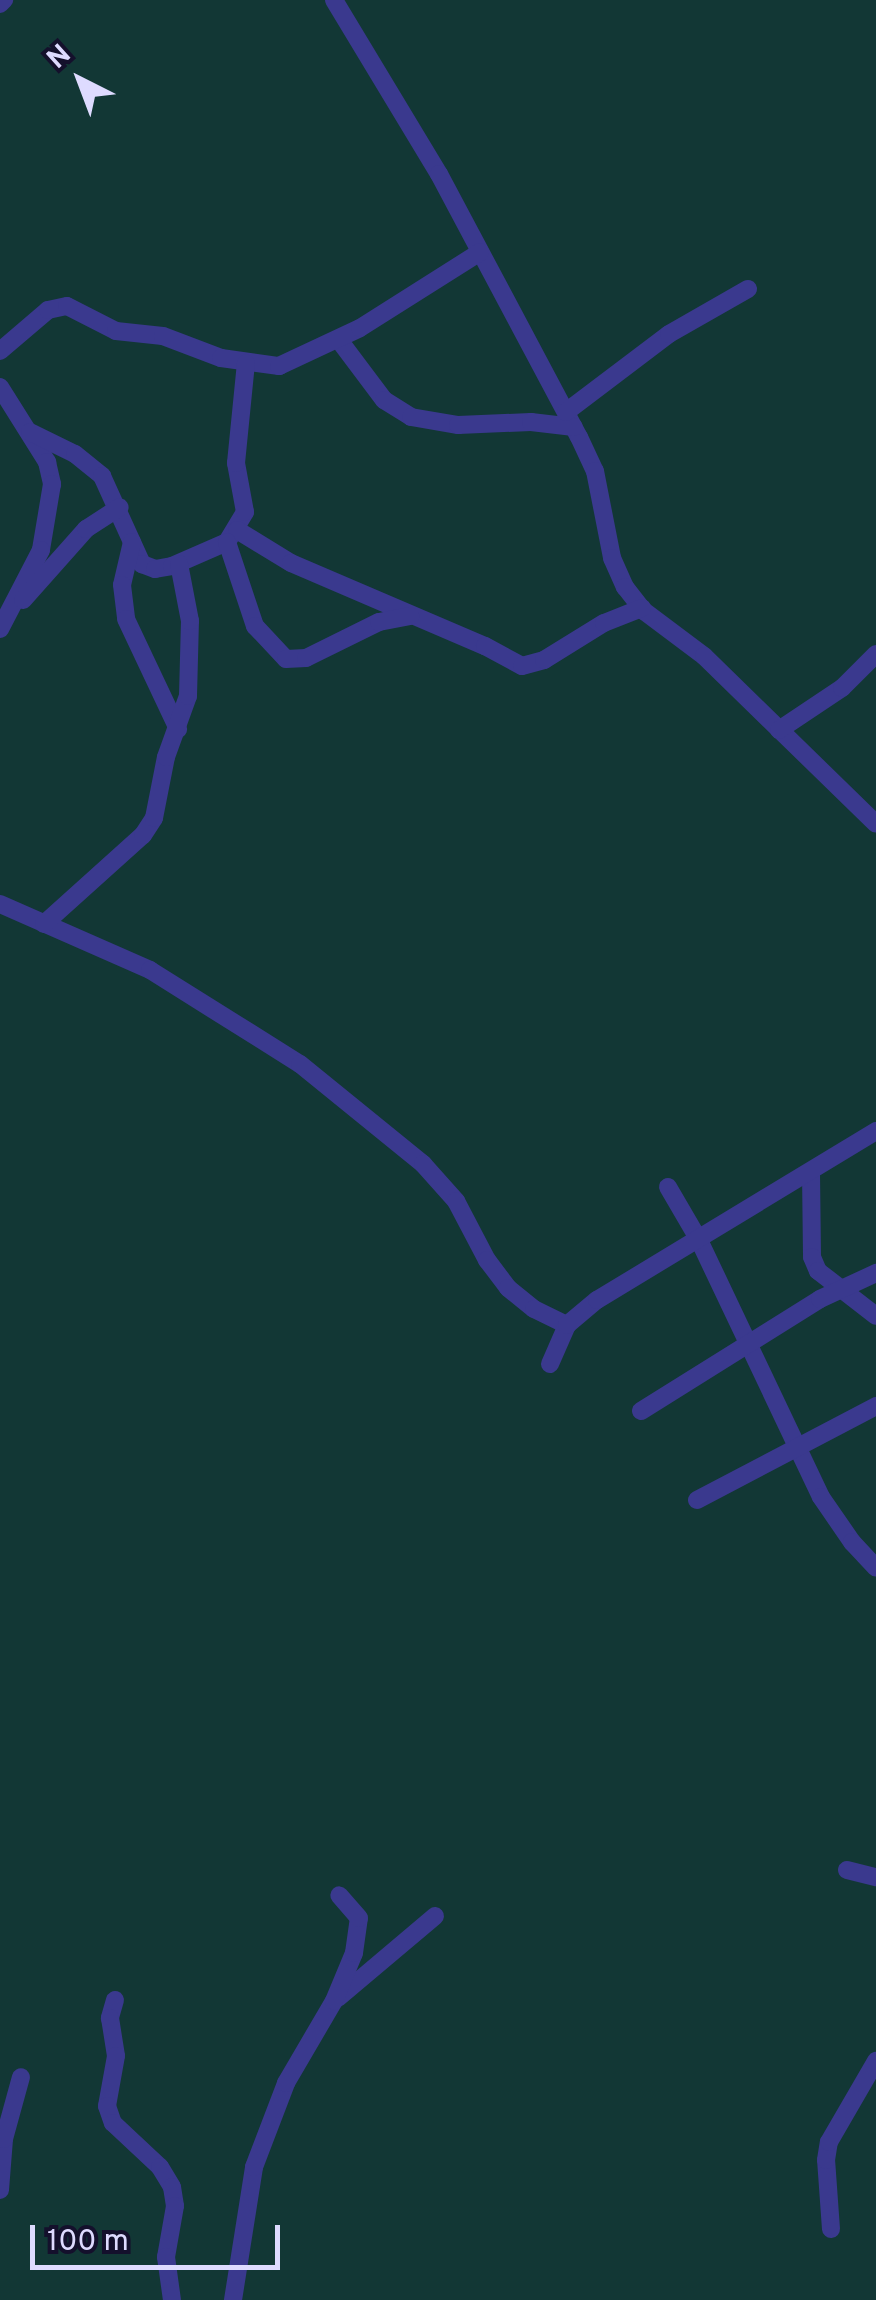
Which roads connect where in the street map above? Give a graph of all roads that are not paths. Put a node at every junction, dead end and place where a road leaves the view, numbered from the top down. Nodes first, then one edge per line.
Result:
1 (334, 0) edge
2 (480, 252) junction
3 (748, 289) dead end
4 (339, 340) junction
5 (0, 351) edge
6 (246, 363) junction
7 (0, 387) edge
8 (570, 419) junction
9 (30, 432) junction
10 (120, 507) junction
11 (232, 536) junction
12 (132, 542) junction
13 (179, 564) junction
14 (642, 608) junction
15 (410, 616) junction
16 (3, 624) edge
17 (876, 654) edge
18 (178, 729) junction
19 (779, 730) junction
20 (876, 824) edge
21 (0, 904) edge
22 (44, 924) junction
23 (876, 1131) edge
24 (811, 1173) junction
25 (668, 1187) dead end
26 (699, 1240) junction
27 (876, 1273) edge
28 (840, 1289) junction
29 (876, 1316) edge
30 (567, 1325) junction
31 (747, 1343) junction
32 (550, 1364) dead end
33 (876, 1406) edge
34 (641, 1411) dead end
35 (797, 1447) junction
36 (698, 1500) dead end
37 (876, 1568) edge
38 (847, 1870) dead end
39 (876, 1877) edge
40 (339, 1895) dead end
41 (435, 1916) dead end
42 (115, 2000) dead end
43 (334, 2001) junction
44 (876, 2061) edge
45 (21, 2077) dead end
46 (0, 2190) edge
47 (831, 2229) dead end
48 (172, 2300) edge
49 (233, 2300) edge

1 - 2 street
2 - 4 street
2 - 8 street
3 - 8 street
4 - 6 street
4 - 8 street
5 - 6 street
6 - 11 street
7 - 9 street
8 - 14 street
9 - 10 street
9 - 16 street
10 - 12 street
10 - 16 street
11 - 13 street
11 - 15 street
11 - 15 street
12 - 13 street
12 - 18 street
13 - 18 street
14 - 15 street
14 - 19 street
17 - 19 street
18 - 22 street
19 - 20 street
21 - 22 street
22 - 30 street
23 - 24 street
24 - 26 street
24 - 28 street
25 - 26 street
26 - 30 street
26 - 31 street
27 - 28 street
28 - 29 street
28 - 31 street
30 - 32 street
31 - 34 street
31 - 35 street
33 - 35 street
35 - 36 street
35 - 37 street
38 - 39 street
40 - 43 street
41 - 43 street
42 - 48 street
43 - 49 street
44 - 47 street
45 - 46 street

